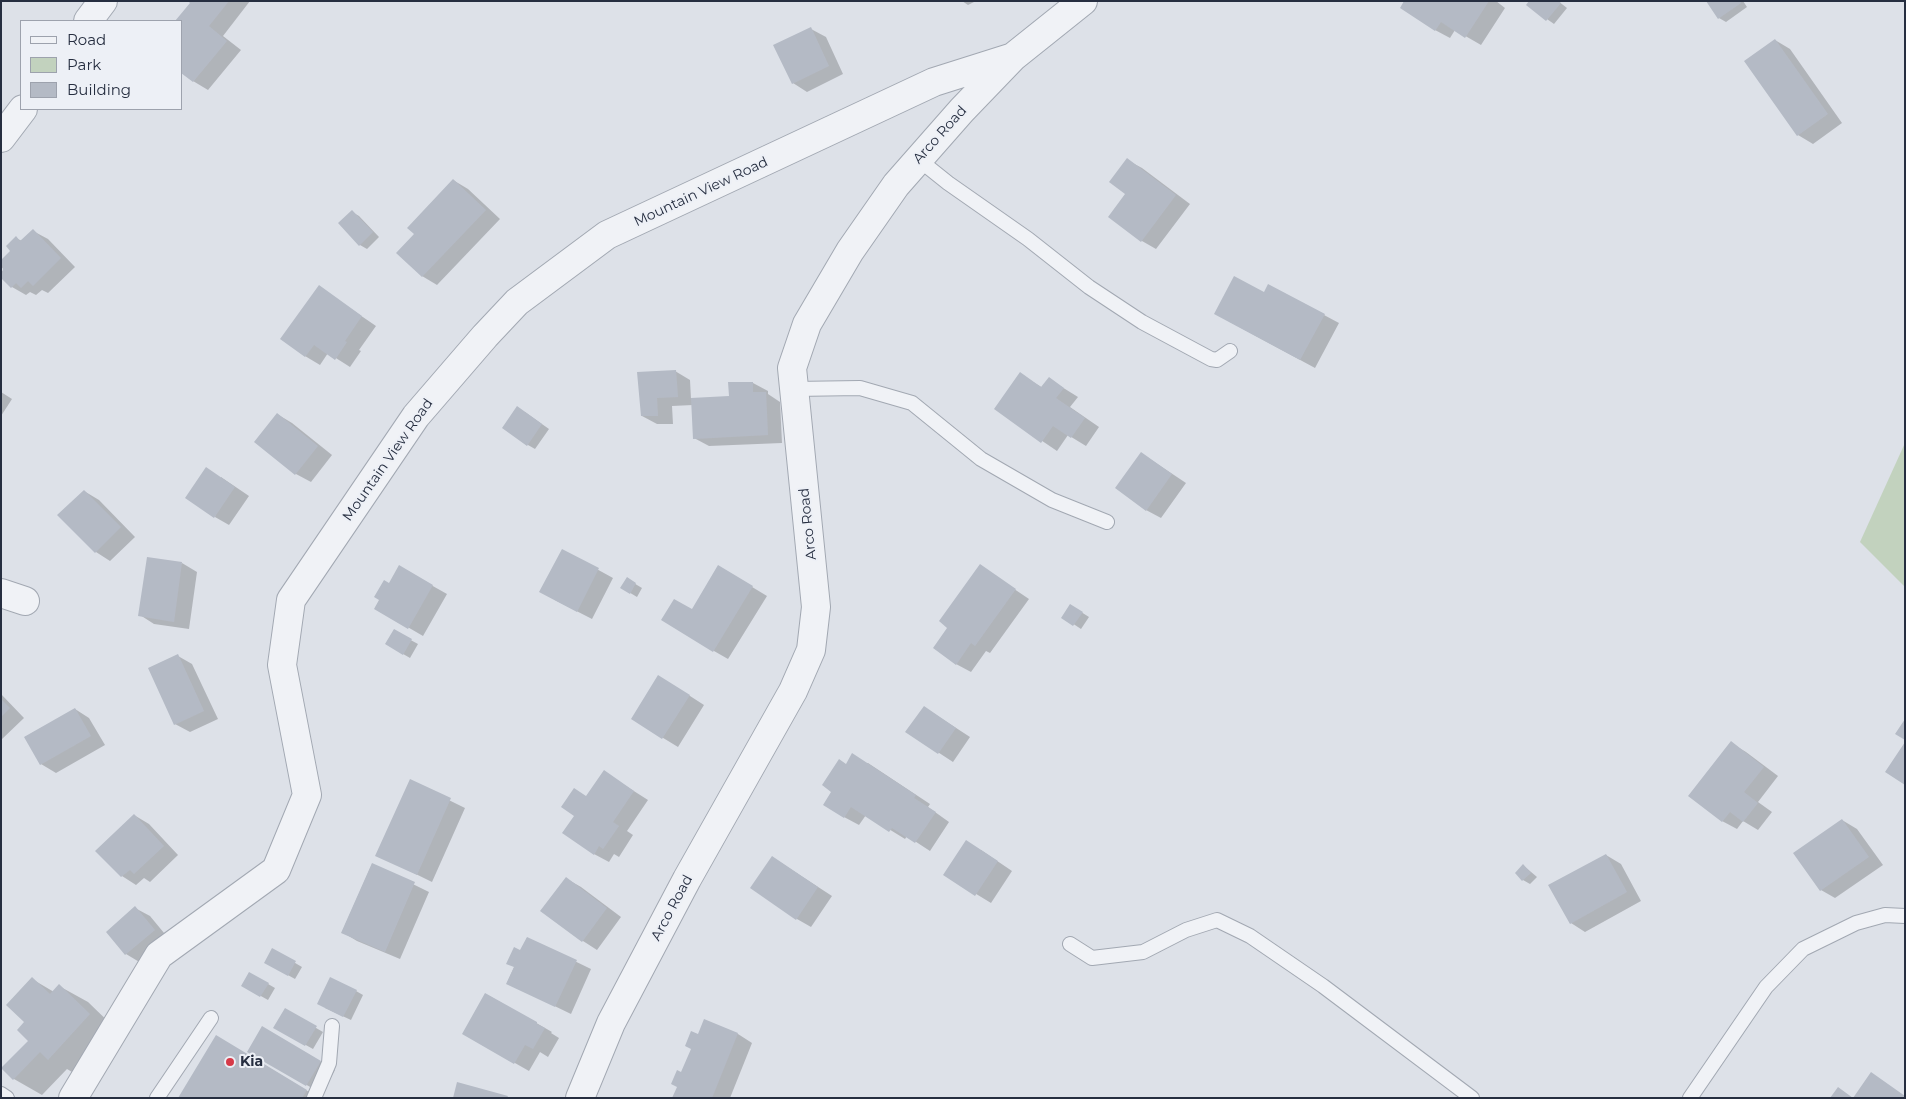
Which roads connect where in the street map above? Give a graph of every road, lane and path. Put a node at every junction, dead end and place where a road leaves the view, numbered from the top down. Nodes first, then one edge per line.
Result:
1 (103, 1) edge
2 (1083, 1) edge
3 (89, 20) edge
4 (1013, 57) junction
5 (21, 110) edge
6 (1, 138) edge
7 (918, 159) junction
8 (1230, 350) dead end
9 (794, 389) junction
10 (1107, 522) dead end
11 (1905, 916) edge
12 (1070, 944) dead end
13 (211, 1018) dead end
14 (332, 1026) dead end
15 (1, 1094) edge
16 (6, 1098) edge
17 (73, 1098) edge
18 (157, 1098) edge
19 (314, 1098) edge
20 (580, 1098) edge
21 (1472, 1098) edge
22 (1690, 1098) edge

1 - 3 street
2 - 4 street, Arco Road
4 - 7 street, Arco Road
4 - 17 street, Mountain View Road
5 - 6 street
7 - 8 lane
7 - 9 street, Arco Road
9 - 10 lane
9 - 20 street, Arco Road
11 - 22 lane
12 - 21 lane
13 - 18 lane
14 - 19 lane
15 - 16 lane

